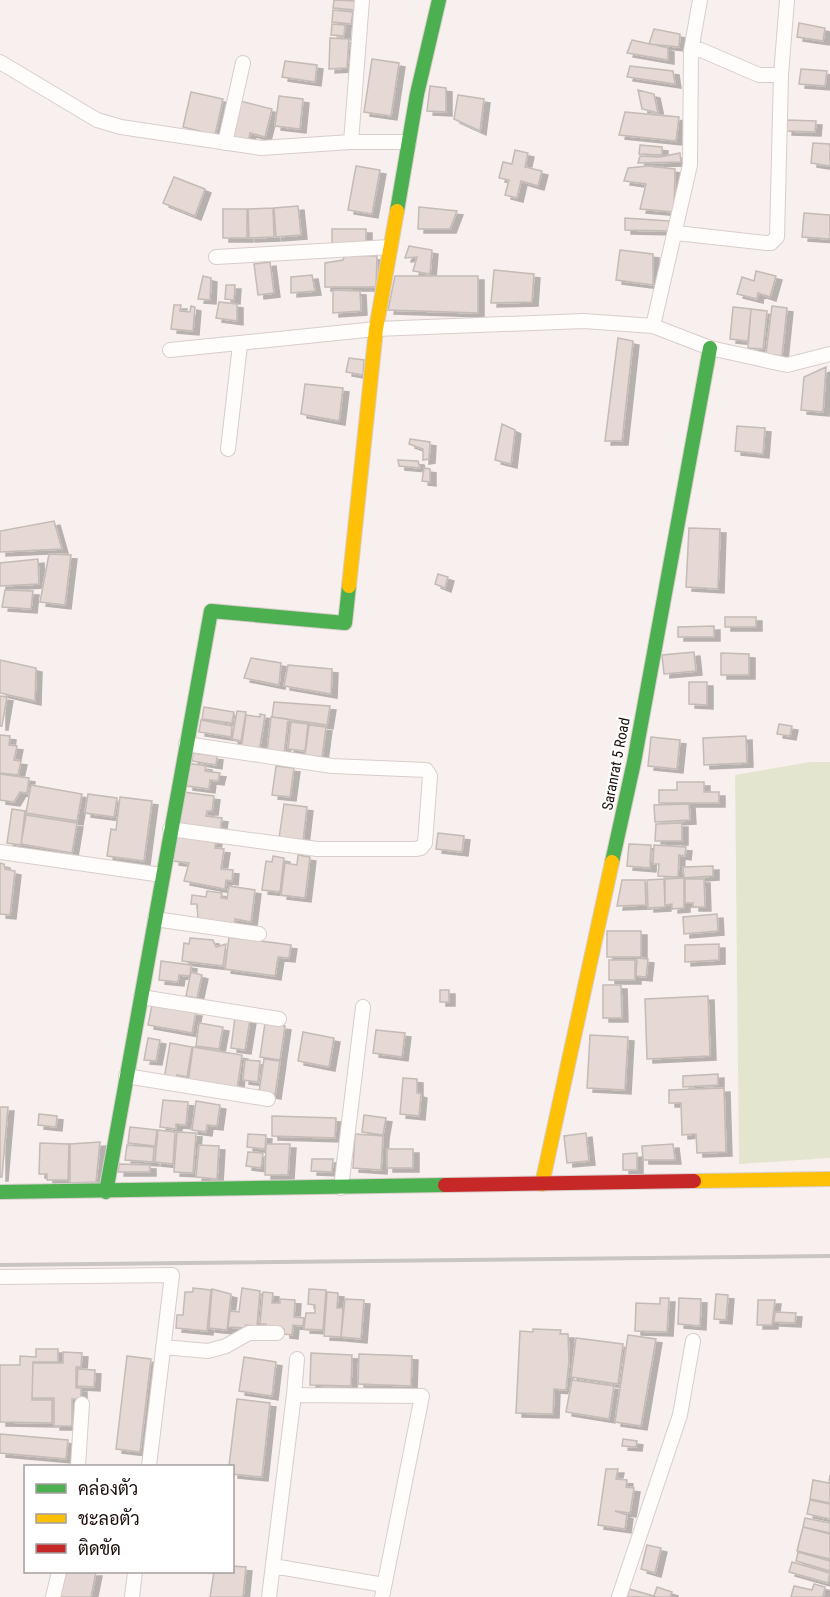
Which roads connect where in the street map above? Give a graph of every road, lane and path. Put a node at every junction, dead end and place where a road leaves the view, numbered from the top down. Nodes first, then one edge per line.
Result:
1 (362, 0) edge
2 (439, 0) edge
3 (700, 0) edge
4 (787, 0) edge
5 (691, 51) junction
6 (0, 62) edge
7 (243, 63) dead end
8 (781, 75) junction
9 (351, 142) junction
10 (409, 142) junction
11 (225, 143) junction
12 (676, 232) junction
13 (390, 247) junction
14 (216, 257) dead end
15 (653, 326) junction
16 (376, 330) junction
17 (240, 345) junction
18 (710, 348) junction
19 (170, 350) dead end
20 (830, 354) edge
21 (228, 448) dead end
22 (186, 744) junction
23 (170, 829) junction
24 (0, 852) edge
25 (162, 875) junction
26 (155, 919) junction
27 (260, 934) dead end
28 (141, 997) junction
29 (363, 1007) dead end
30 (279, 1019) dead end
31 (126, 1076) junction
32 (268, 1099) dead end
33 (830, 1179) edge
34 (542, 1184) junction
35 (342, 1188) junction
36 (0, 1192) edge
37 (106, 1192) junction
38 (0, 1277) edge
39 (277, 1333) dead end
40 (693, 1341) dead end
41 (163, 1347) junction
42 (297, 1359) dead end
43 (294, 1395) junction
44 (82, 1404) dead end
45 (78, 1465) edge
46 (149, 1465) edge
47 (273, 1566) junction
48 (59, 1573) edge
49 (135, 1573) edge
50 (383, 1591) edge
51 (53, 1597) edge
52 (132, 1597) edge
53 (268, 1597) edge
54 (619, 1597) edge

1 - 9 street
2 - 10 street
3 - 5 street
4 - 8 street
5 - 8 street
5 - 12 street
6 - 11 street
7 - 11 street
8 - 12 street
9 - 10 street
9 - 11 street
10 - 13 street
12 - 15 street
13 - 14 street
13 - 16 street
15 - 16 street
15 - 18 street
16 - 17 street
16 - 22 street
17 - 19 street
17 - 21 street
18 - 20 street
18 - 34 street, Saranrat 5 Road
22 - 23 street
22 - 23 street
23 - 25 street
24 - 25 street
25 - 26 street
26 - 27 street
26 - 28 street
28 - 30 street
28 - 31 street
29 - 35 street
31 - 32 street
31 - 37 street
33 - 34 street
34 - 35 street
35 - 37 street
36 - 37 street
38 - 41 street
39 - 41 street
40 - 54 street
41 - 46 street
42 - 43 street
43 - 47 street
43 - 50 street
44 - 45 street
47 - 50 street
47 - 53 street
48 - 51 street
49 - 52 street

